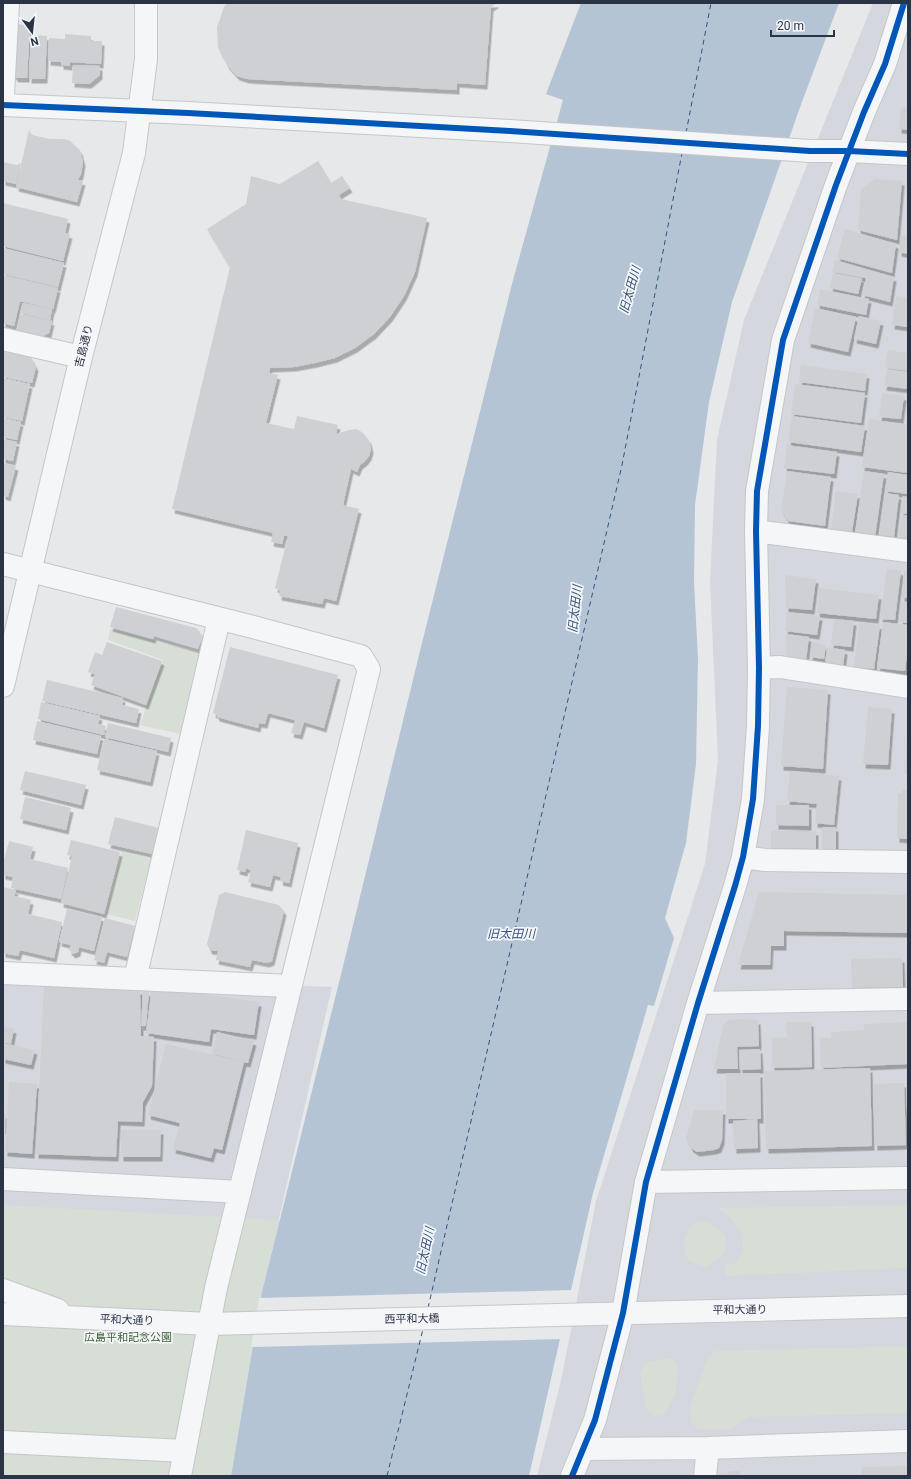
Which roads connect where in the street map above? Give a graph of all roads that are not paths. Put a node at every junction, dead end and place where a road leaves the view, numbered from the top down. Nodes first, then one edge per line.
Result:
1 (8, 3) edge
2 (146, 3) edge
3 (904, 3) edge
4 (3, 95) edge
5 (3, 104) edge
6 (139, 111) junction
7 (849, 151) junction
8 (908, 154) edge
9 (3, 339) edge
10 (81, 357) junction
11 (756, 531) junction
12 (908, 551) edge
13 (3, 564) edge
14 (30, 570) junction
15 (218, 619) junction
16 (758, 668) junction
17 (3, 686) edge
18 (908, 687) edge
19 (743, 857) junction
20 (908, 862) edge
21 (3, 973) edge
22 (135, 979) junction
23 (290, 986) junction
24 (908, 999) edge
25 (698, 1003) junction
26 (908, 1178) edge
27 (3, 1179) edge
28 (646, 1182) junction
29 (240, 1192) junction
30 (3, 1290) edge
31 (908, 1306) edge
32 (623, 1313) junction
33 (3, 1314) edge
34 (572, 1315) joint
35 (79, 1318) junction
36 (251, 1323) joint
37 (210, 1324) junction
38 (908, 1441) edge
39 (3, 1442) edge
40 (708, 1448) junction
41 (583, 1449) junction
42 (185, 1451) junction
43 (180, 1476) edge
44 (572, 1476) edge
45 (705, 1476) edge

1 - 4 street
2 - 6 street, 吉島通り
3 - 7 street
5 - 6 street
6 - 7 street
6 - 10 street, 吉島通り
7 - 8 street
7 - 11 street
9 - 10 street
10 - 14 street, 吉島通り
11 - 12 street
11 - 16 street
13 - 14 street
14 - 15 street
14 - 17 street, 吉島通り
15 - 22 street
15 - 23 street
16 - 18 street
16 - 19 street
19 - 20 street
19 - 25 street
21 - 22 street
22 - 23 street
23 - 29 street
24 - 25 street
25 - 28 street
26 - 28 street
27 - 29 street
28 - 32 street
29 - 37 street
30 - 35 street
31 - 32 street, 平和大通り
32 - 34 street, 平和大通り
32 - 41 street
33 - 35 street, 平和大通り
34 - 36 street, 西平和大橋
35 - 37 street, 平和大通り
36 - 37 street, 平和大通り
37 - 42 street
38 - 40 street
39 - 42 street
40 - 41 street
40 - 45 street
41 - 44 street
42 - 43 street

